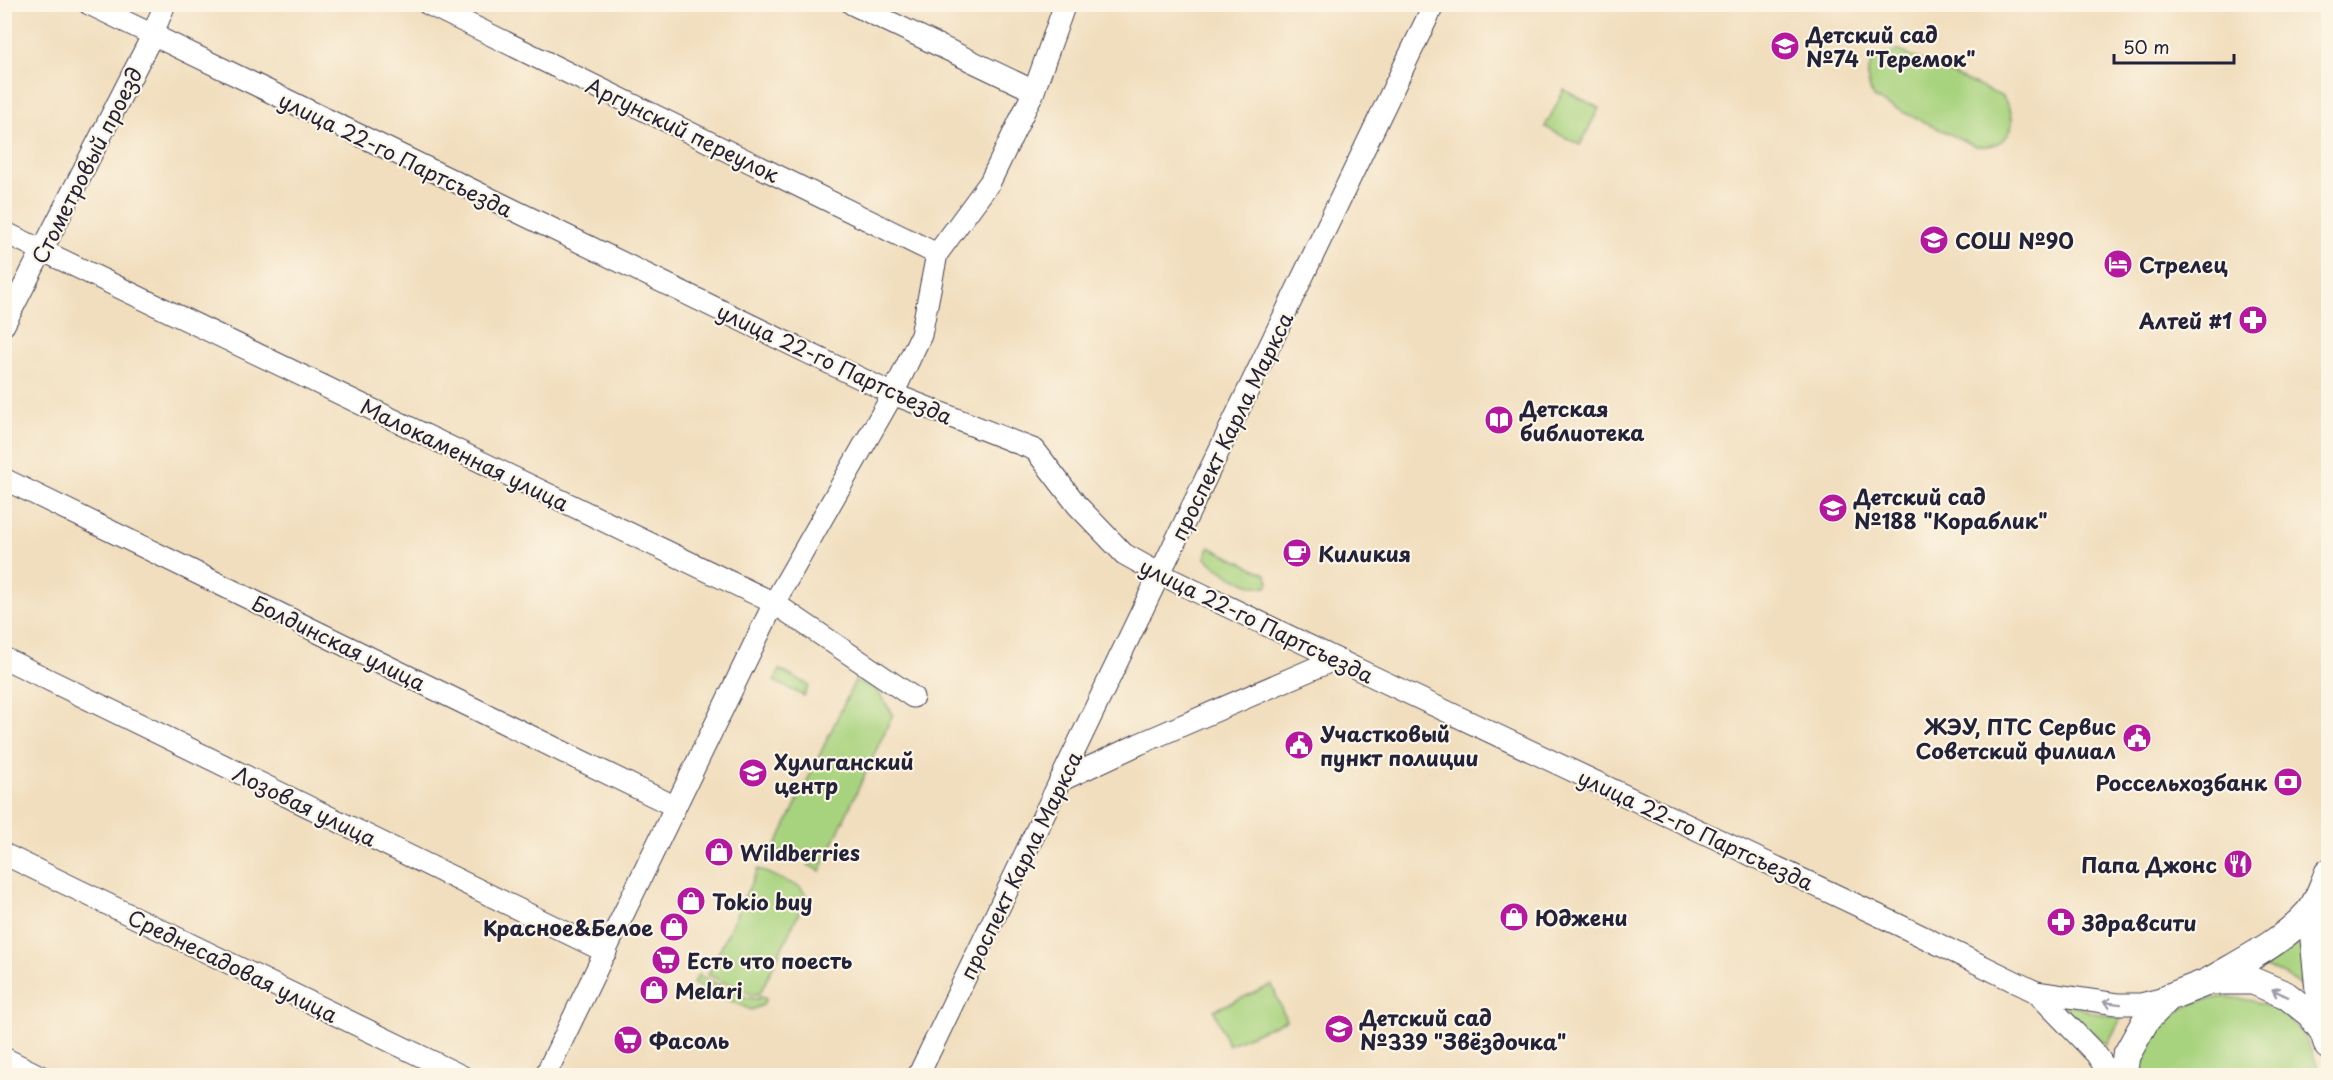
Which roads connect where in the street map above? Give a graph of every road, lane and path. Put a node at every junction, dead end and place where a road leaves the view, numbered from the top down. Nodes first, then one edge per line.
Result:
1 (89, 4) edge
2 (165, 4) edge
3 (428, 4) edge
4 (852, 4) edge
5 (1065, 4) edge
6 (1434, 4) edge
7 (152, 36) junction
8 (1034, 91) junction
9 (4, 232) edge
10 (42, 250) junction
11 (937, 254) junction
12 (4, 325) edge
13 (893, 394) junction
14 (4, 479) edge
15 (1160, 574) junction
16 (774, 603) junction
17 (4, 658) edge
18 (1336, 659) junction
19 (913, 697) dead end
20 (1060, 781) junction
21 (674, 806) junction
22 (4, 854) edge
23 (2328, 873) edge
24 (2311, 909) junction
25 (606, 952) junction
26 (2210, 981) junction
27 (2036, 992) junction
28 (2169, 997) junction
29 (2326, 1038) edge
30 (4, 1058) edge
31 (40, 1076) edge
32 (462, 1076) edge
33 (545, 1076) edge
34 (918, 1076) edge
35 (2111, 1076) edge
36 (2123, 1076) edge

1 - 7 street, улица 22-го Партсъезда
2 - 7 street, Стометровый проезд
3 - 11 street, Аргунский переулок
4 - 8 street
5 - 8 street
6 - 15 street, проспект Карла Маркса
7 - 10 street, Стометровый проезд
7 - 13 street, улица 22-го Партсъезда
8 - 11 street
9 - 10 street, Малокаменная улица
10 - 12 street, Стометровый проезд
10 - 16 street, Малокаменная улица
11 - 13 street
13 - 15 street, улица 22-го Партсъезда
13 - 16 street
14 - 21 street, Болдинская улица
15 - 18 street, улица 22-го Партсъезда
15 - 20 street, проспект Карла Маркса
16 - 19 street, Малокаменная улица
16 - 21 street
17 - 25 street, Лозовая улица
18 - 20 street
18 - 27 street, улица 22-го Партсъезда
20 - 34 street, проспект Карла Маркса
21 - 25 street
22 - 32 street, Среднесадовая улица
23 - 24 main road
24 - 26 main road
24 - 29 main road
25 - 33 street
26 - 28 main road
29 -> 26 main road
28 -> 27 street, улица 22-го Партсъезда
27 - 35 street, улица 22-го Партсъезда
28 - 36 main road
30 - 31 street

